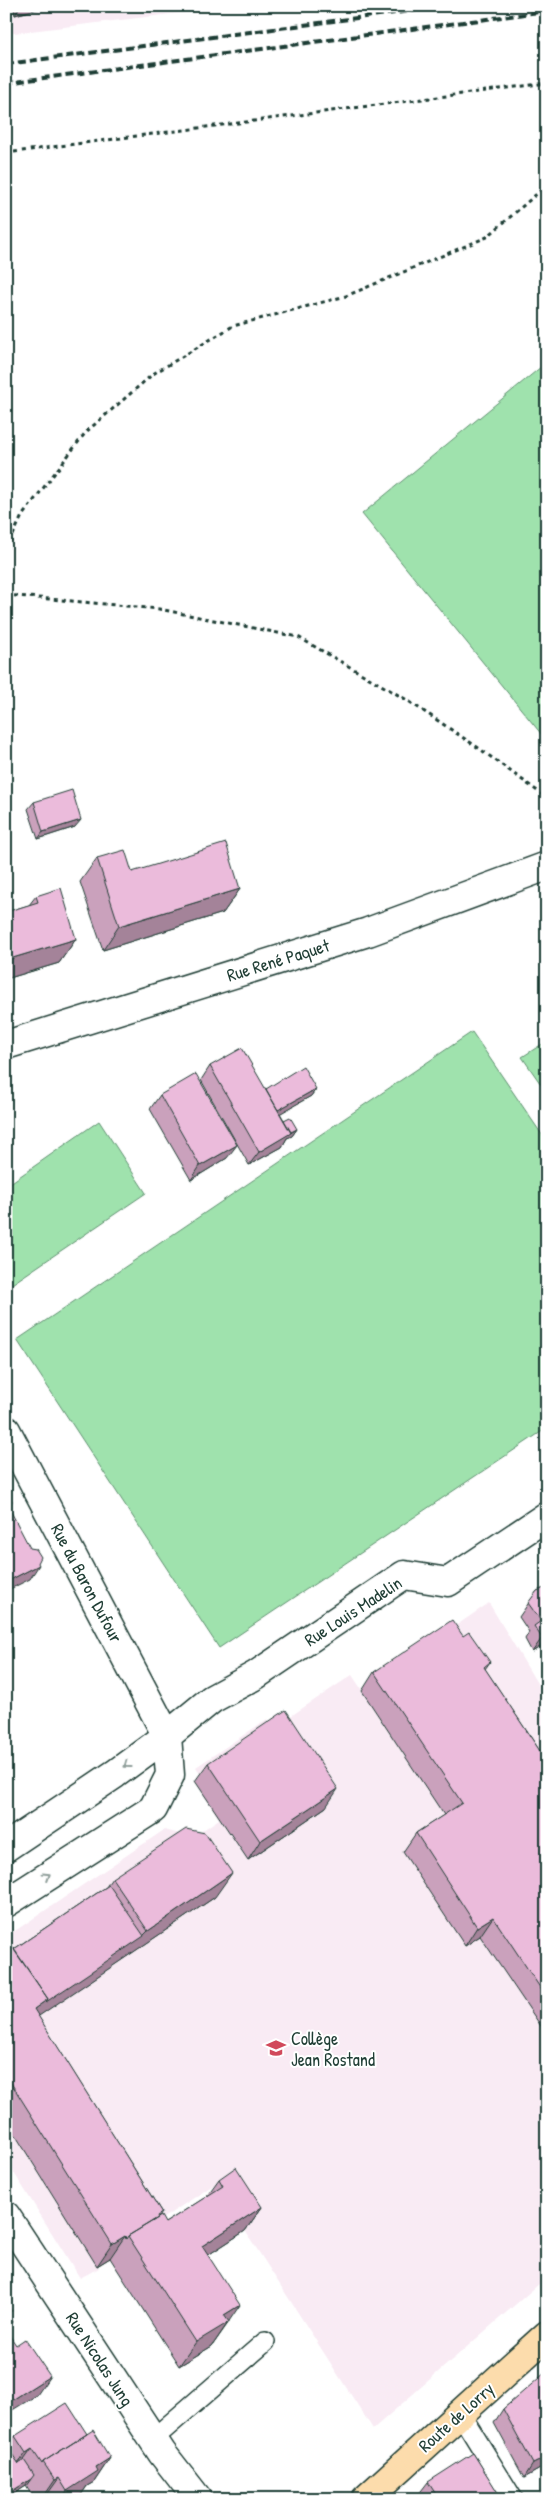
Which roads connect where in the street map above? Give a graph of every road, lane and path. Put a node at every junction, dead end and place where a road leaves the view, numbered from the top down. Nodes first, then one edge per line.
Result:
1 (547, 83) edge
2 (6, 153) edge
3 (547, 185) edge
4 (6, 550) edge
5 (6, 596) edge
6 (547, 798) edge
7 (547, 866) edge
8 (6, 1045) edge
9 (6, 1430) edge
10 (547, 1516) edge
11 (167, 1736) junction
12 (6, 1847) edge
13 (6, 1903) edge
14 (6, 2216) edge
15 (547, 2335) edge
16 (265, 2342) dead end
17 (460, 2414) junction
18 (153, 2439) junction
19 (198, 2499) edge
20 (366, 2499) edge
21 (513, 2499) edge

1 - 2 path
3 - 4 path
5 - 6 path
7 - 8 street, Rue René Paquet
9 - 11 street, Rue du Baron Dufour
10 - 11 street, Rue Louis Madelin
11 -> 12 street, Rue Louis Madelin
13 -> 11 street
14 - 18 street, Rue Nicolas Jung
15 - 17 main road, Route de Lorry
16 - 18 lane
17 - 20 main road, Route de Lorry
17 - 21 lane
18 - 19 street, Rue Nicolas Jung

